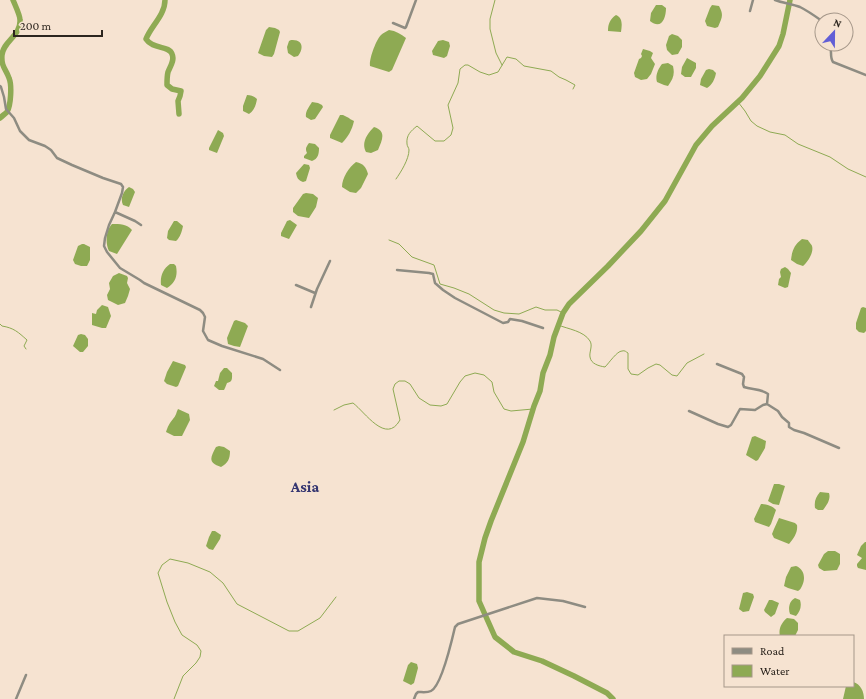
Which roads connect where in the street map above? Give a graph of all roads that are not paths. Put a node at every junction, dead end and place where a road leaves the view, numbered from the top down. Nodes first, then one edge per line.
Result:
1 (416, 0) edge
2 (753, 0) edge
3 (775, 0) edge
4 (750, 11) dead end
5 (814, 16) edge
6 (393, 23) dead end
7 (831, 52) edge
8 (866, 75) edge
9 (0, 86) edge
10 (115, 212) junction
11 (141, 226) dead end
12 (330, 261) dead end
13 (397, 270) dead end
14 (296, 285) dead end
15 (315, 293) junction
16 (311, 307) dead end
17 (543, 328) dead end
18 (716, 364) dead end
19 (280, 370) dead end
20 (767, 404) junction
21 (689, 411) dead end
22 (840, 448) dead end
23 (585, 607) dead end
24 (26, 675) dead end
25 (16, 699) edge
26 (414, 699) edge

1 - 6 street
2 - 4 street
3 - 5 street
7 - 8 street
9 - 10 street
10 - 11 street
10 - 19 street
12 - 15 street
13 - 17 street
14 - 15 street
15 - 16 street
18 - 20 street
20 - 21 street
20 - 22 street
23 - 26 street
24 - 25 street

